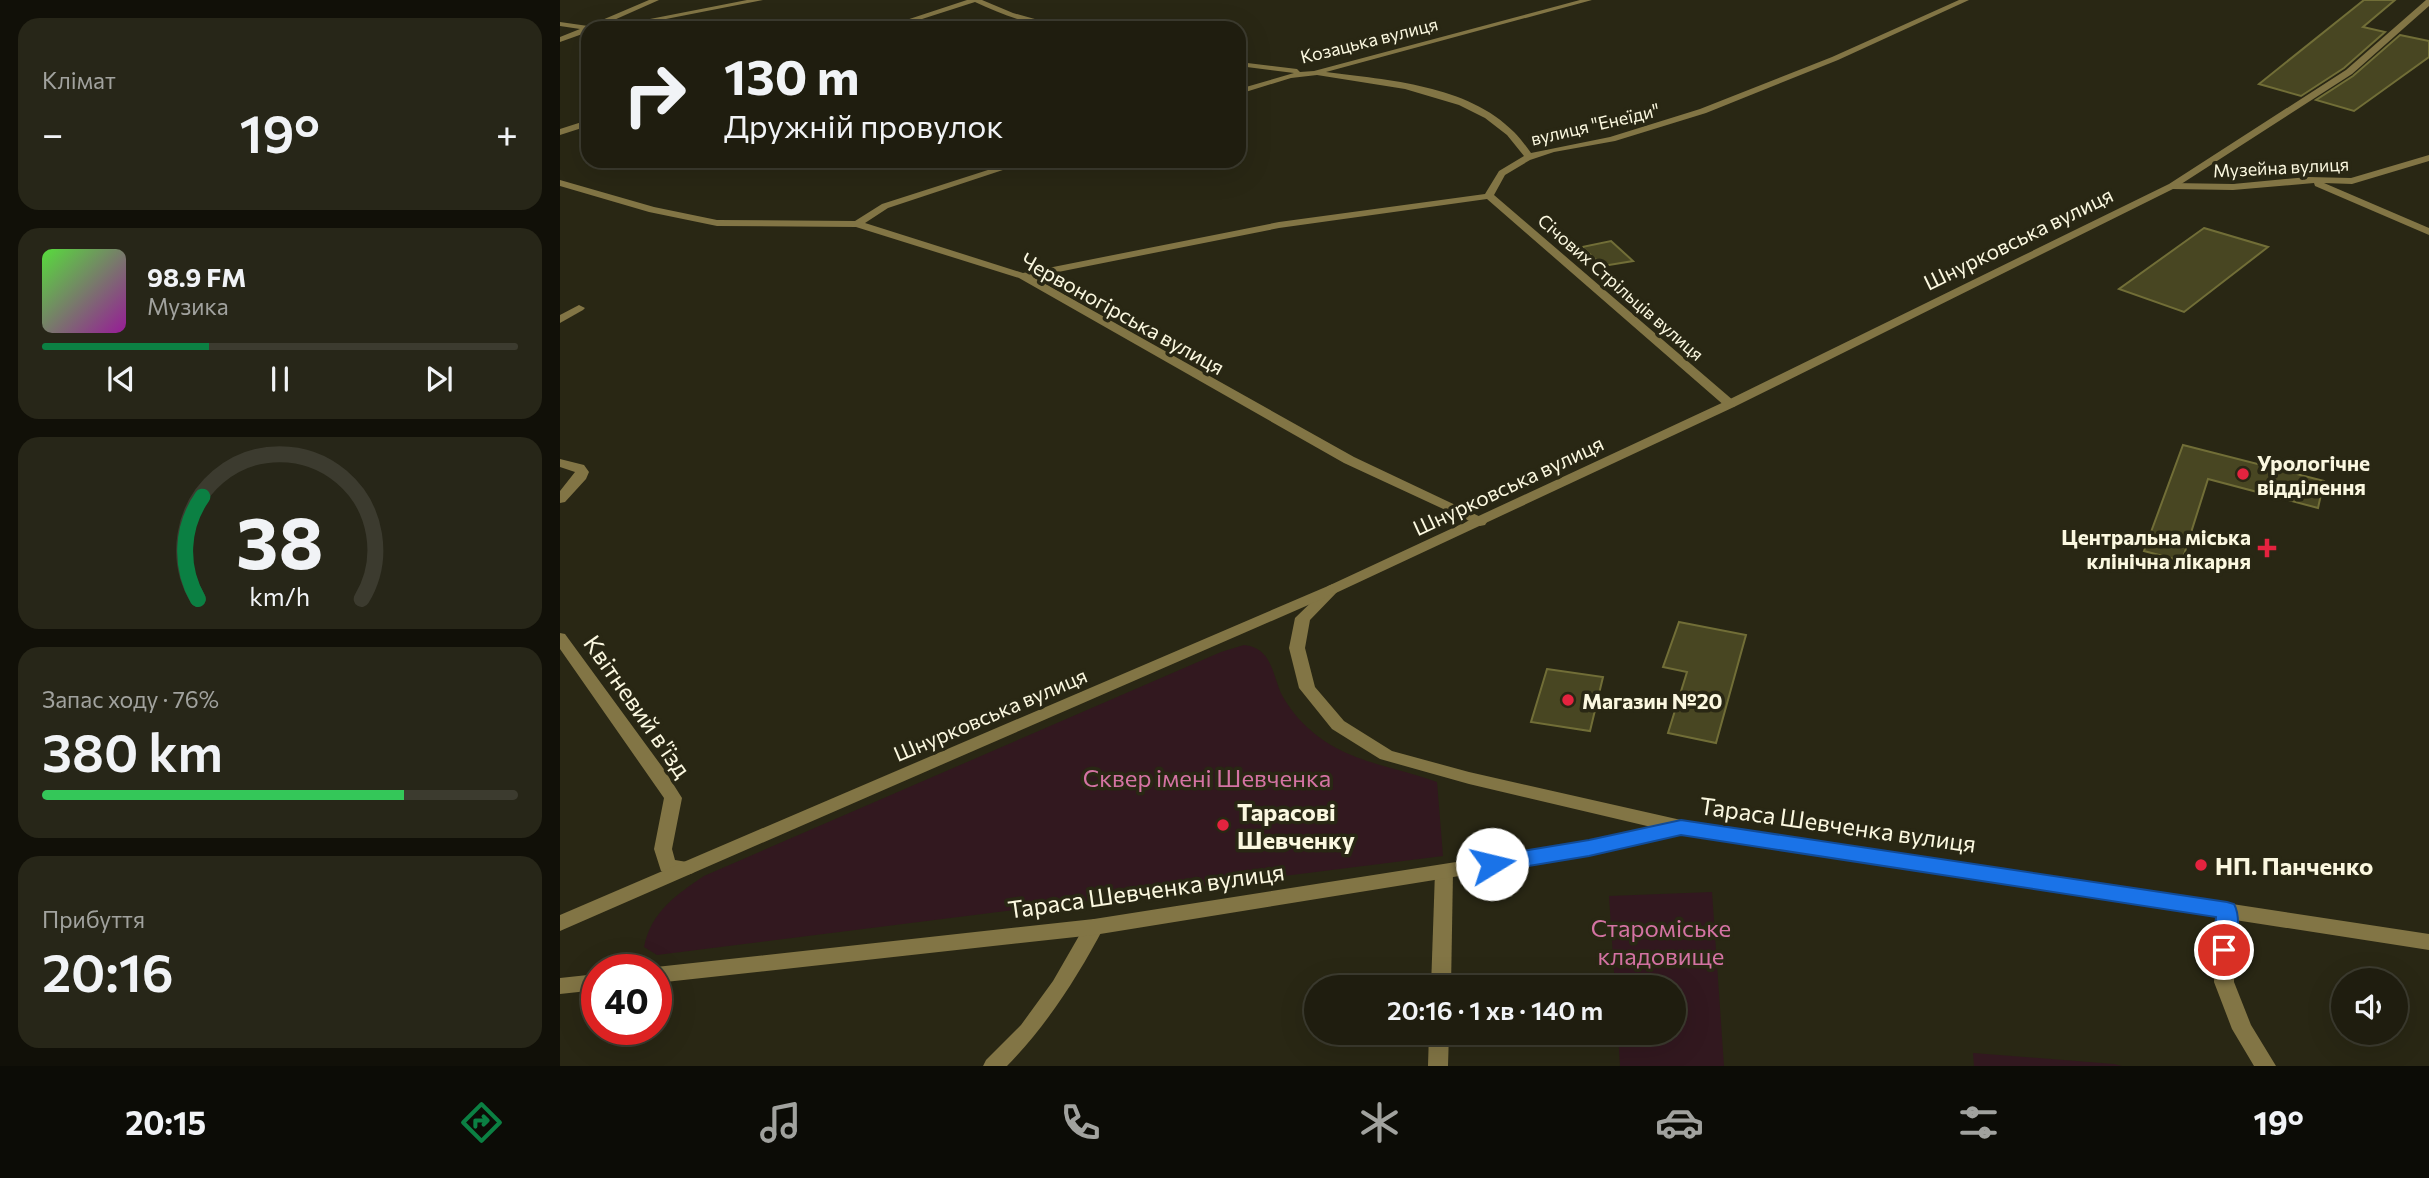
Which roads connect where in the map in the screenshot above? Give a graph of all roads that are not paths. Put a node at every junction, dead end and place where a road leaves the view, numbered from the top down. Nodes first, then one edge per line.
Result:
1 (655, 0) edge
2 (759, 0) edge
3 (975, 0) edge
4 (1588, 0) edge
5 (1965, 0) edge
6 (2429, 2) edge
7 (606, 21) edge
8 (646, 21) edge
9 (908, 21) edge
10 (1034, 21) edge
11 (560, 24) edge
12 (581, 27) edge
13 (581, 31) edge
14 (560, 40) edge
15 (1246, 65) edge
16 (1314, 73) junction
17 (1246, 90) edge
18 (581, 125) edge
19 (560, 132) edge
20 (1528, 155) junction
21 (2429, 158) edge
22 (1003, 168) edge
23 (2308, 180) junction
24 (560, 183) edge
25 (2172, 186) junction
26 (1489, 196) junction
27 (857, 224) junction
28 (2429, 232) edge
29 (1023, 275) junction
30 (579, 308) dead end
31 (560, 320) edge
32 (1730, 404) junction
33 (560, 463) edge
34 (560, 499) edge
35 (1480, 522) junction
36 (1333, 589) junction
37 (560, 638) edge
38 (1681, 827) junction
39 (687, 868) junction
40 (1444, 872) junction
41 (2227, 910) junction
42 (560, 923) edge
43 (1094, 927) junction
44 (2429, 942) edge
45 (672, 973) edge
46 (1441, 975) edge
47 (581, 984) edge
48 (560, 986) edge
49 (1439, 1045) edge
50 (993, 1066) edge
51 (1438, 1066) edge
52 (2266, 1066) edge

1 - 7 street
2 - 8 street
3 - 9 street
3 - 10 street
4 - 16 street, Козацька вулиця
5 - 20 street, вулиця "Енеїди"
6 - 25 street, Шнурковська вулиця
11 - 12 street
13 - 14 street
15 - 16 street
16 - 17 street, Козацька вулиця
16 - 20 street
18 - 19 street
20 - 26 street, вулиця "Енеїди"
21 - 23 street, Музейна вулиця
22 - 27 street
23 - 25 street, Музейна вулиця
23 - 28 street
24 - 27 street, Червоногірська вулиця
25 - 32 street, Шнурковська вулиця
26 - 29 street
26 - 32 street, Січових Стрільців вулиця
27 - 29 street, Червоногірська вулиця
29 - 35 street, Червоногірська вулиця
30 - 31 street
32 - 35 street, Шнурковська вулиця
33 - 34 street
35 - 36 street, Шнурковська вулиця
36 - 38 street
36 - 39 street, Шнурковська вулиця
37 - 39 street, Квітневий в'їзд
38 - 40 street, Тараса Шевченка вулиця
38 - 41 street, Тараса Шевченка вулиця
39 - 42 street, Шнурковська вулиця
40 - 43 street, Тараса Шевченка вулиця
40 - 46 street
41 - 44 street, Тараса Шевченка вулиця
41 - 52 street
43 - 45 street, Тараса Шевченка вулиця
43 - 50 street
47 - 48 street
49 - 51 street

